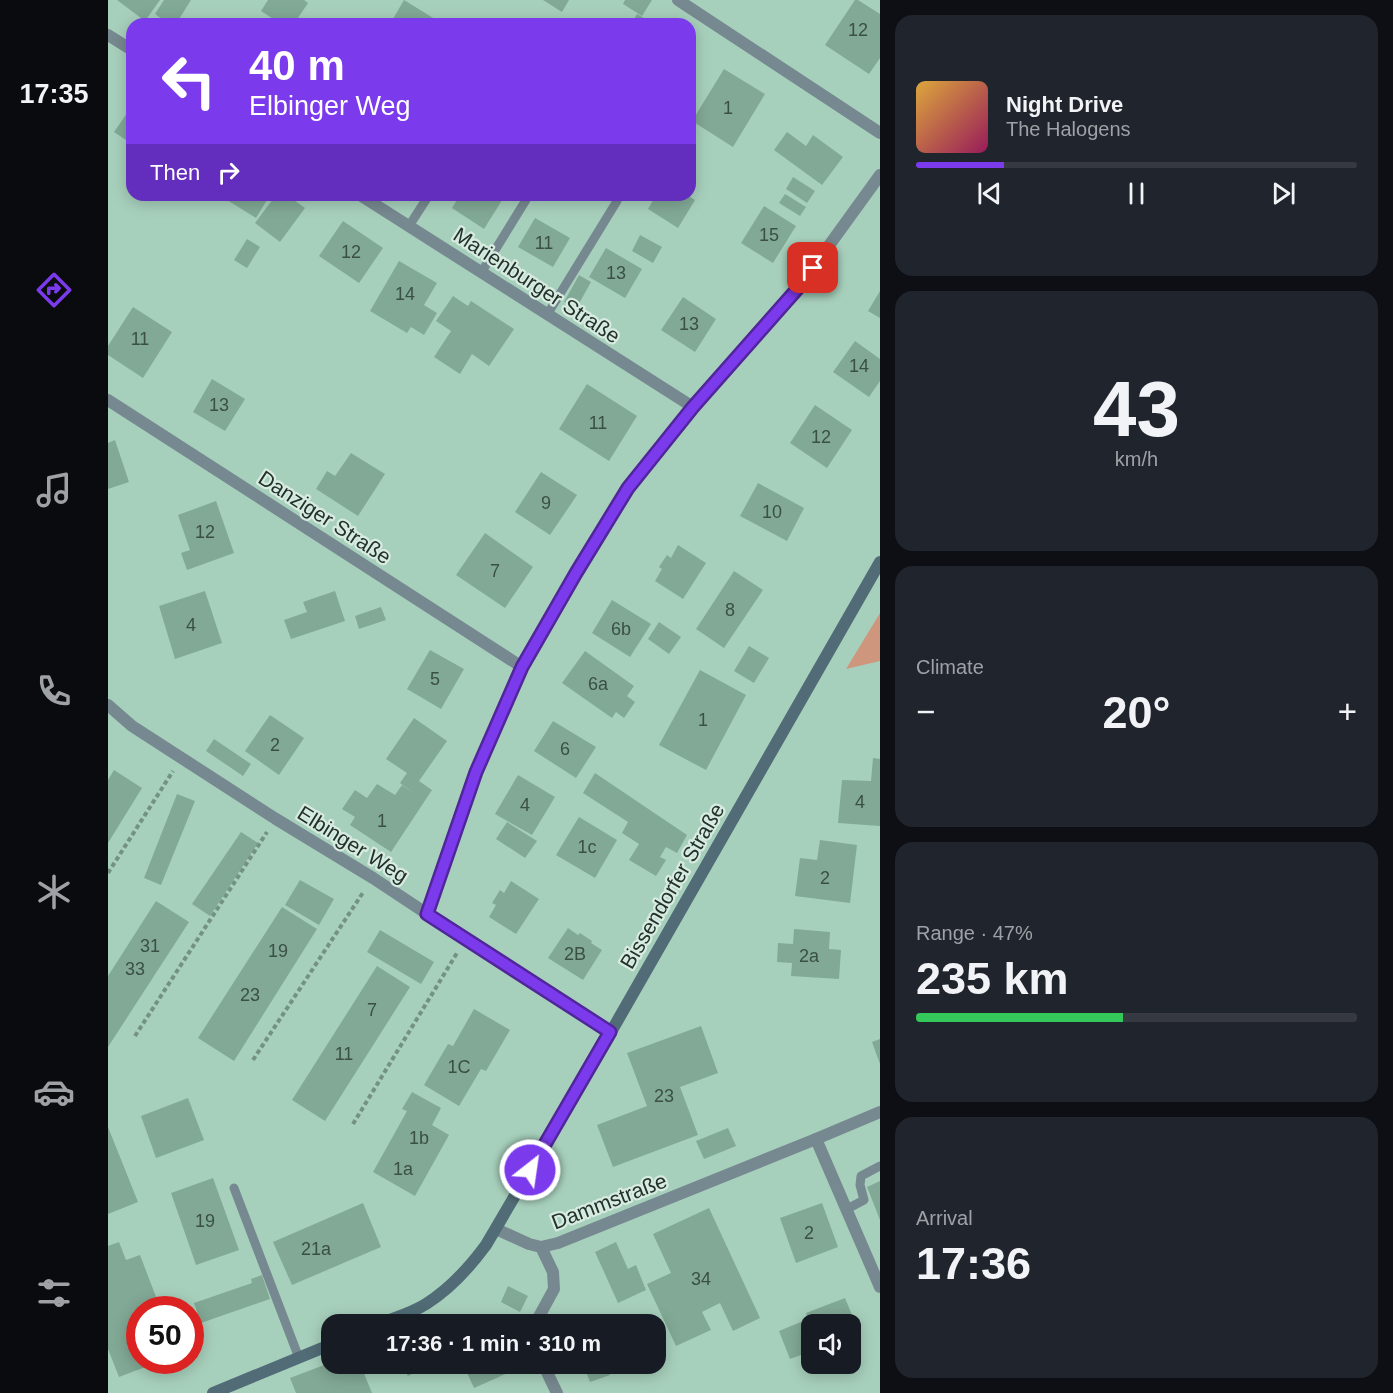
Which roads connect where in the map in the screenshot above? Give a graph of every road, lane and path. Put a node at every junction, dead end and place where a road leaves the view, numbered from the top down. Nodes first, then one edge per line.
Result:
1 (678, 0) edge
2 (108, 35) edge
3 (126, 46) edge
4 (880, 133) edge
5 (880, 175) edge
6 (369, 201) edge
7 (425, 201) edge
8 (525, 201) edge
9 (617, 201) dead end
10 (409, 226) junction
11 (481, 273) junction
12 (547, 315) junction
13 (108, 400) edge
14 (693, 407) junction
15 (880, 562) edge
16 (522, 667) junction
17 (108, 705) edge
18 (182, 758) junction
19 (276, 819) junction
20 (108, 873) edge
21 (373, 878) junction
22 (427, 914) junction
23 (465, 939) junction
24 (610, 1032) junction
25 (135, 1036) dead end
26 (253, 1060) dead end
27 (880, 1112) edge
28 (354, 1124) dead end
29 (816, 1139) junction
30 (880, 1166) edge
31 (234, 1188) dead end
32 (847, 1209) junction
33 (496, 1229) junction
34 (541, 1247) junction
35 (880, 1287) edge
36 (403, 1314) edge
37 (540, 1314) edge
38 (321, 1349) edge
39 (299, 1358) junction
40 (548, 1374) edge
41 (216, 1392) edge
42 (557, 1393) edge

1 - 4 street
2 - 3 street
5 - 14 street
6 - 10 street, Marienburger Straße
7 - 10 lane
8 - 11 lane
9 - 12 lane
10 - 11 street, Marienburger Straße
11 - 12 street, Marienburger Straße
12 - 14 street, Marienburger Straße
13 - 16 street, Danziger Straße
14 - 16 street
15 - 24 main road, Bissendorfer Straße
16 - 22 street
17 - 18 street, Elbinger Weg
18 - 19 street, Elbinger Weg
18 - 20 path
19 - 21 street, Elbinger Weg
19 - 25 path
21 - 22 street, Elbinger Weg
21 - 26 path
22 - 23 street, Elbinger Weg
23 - 24 street, Elbinger Weg
23 - 28 path
24 - 33 main road, Bissendorfer Straße
27 - 29 street, Dammstraße
29 - 32 street
29 - 34 street, Dammstraße
30 - 32 lane
31 - 39 lane
32 - 35 street
33 - 34 street, Dammstraße
33 - 36 main road
34 - 37 street
38 - 39 main road
39 - 41 main road
40 - 42 street

